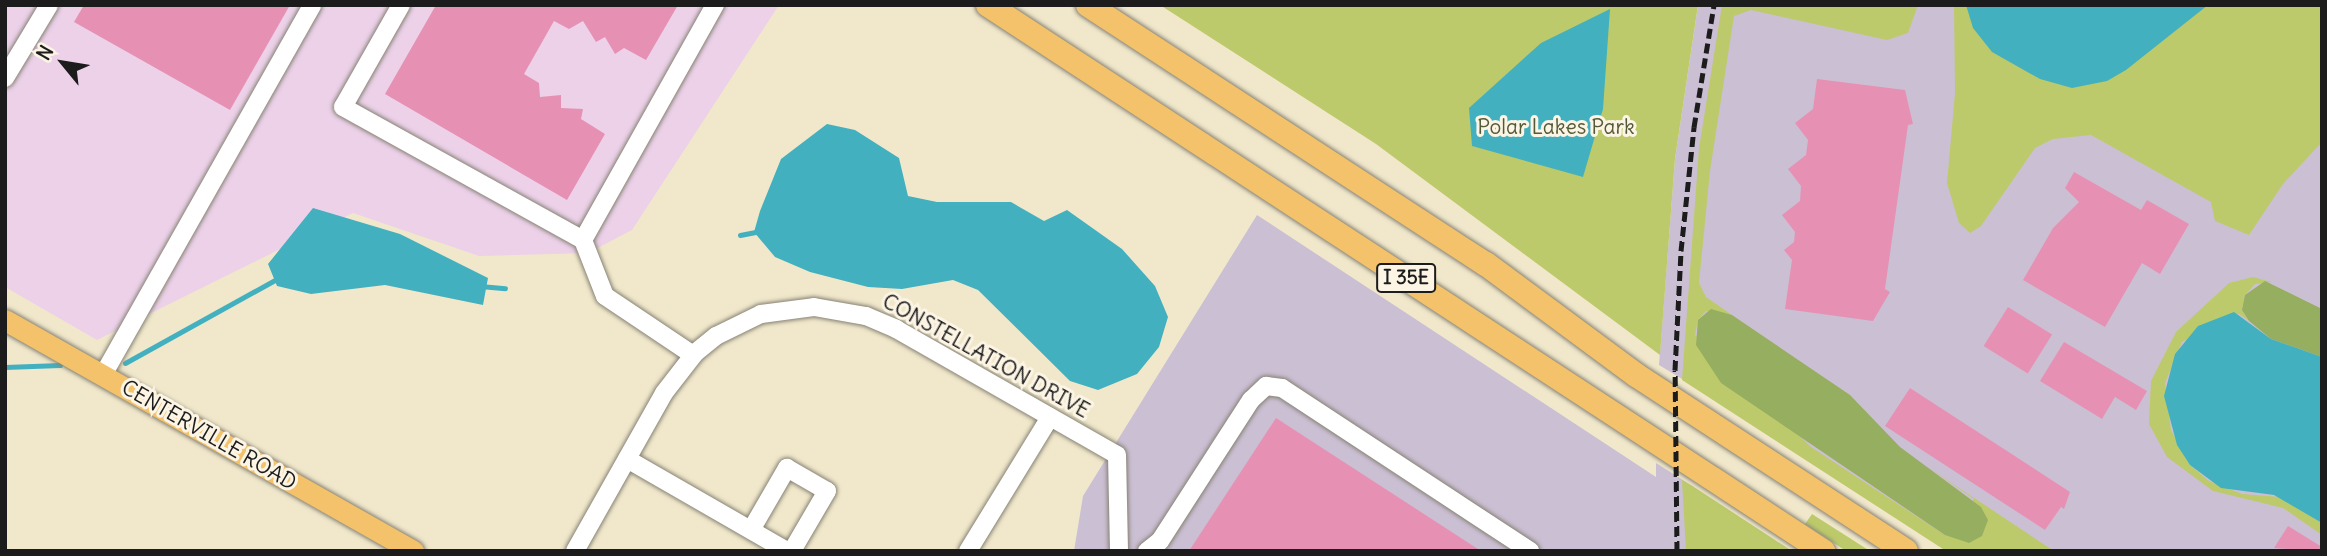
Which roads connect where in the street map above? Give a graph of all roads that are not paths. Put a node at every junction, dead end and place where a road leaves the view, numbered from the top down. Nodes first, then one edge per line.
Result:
1 (48, 5) edge
2 (312, 5) edge
3 (401, 5) edge
4 (715, 5) edge
5 (988, 5) edge
6 (1088, 5) edge
7 (5, 78) edge
8 (583, 240) junction
9 (5, 320) edge
10 (693, 355) junction
11 (103, 375) junction
12 (1050, 417) junction
13 (627, 459) junction
14 (751, 530) junction
15 (413, 551) edge
16 (575, 551) edge
17 (790, 551) edge
18 (968, 551) edge
19 (1119, 551) edge
20 (1147, 551) edge
21 (1530, 551) edge
22 (1823, 551) edge
23 (1906, 551) edge

1 - 7 street
2 - 11 street
3 - 8 street
4 - 8 street
5 - 22 highway, I 35E
6 - 23 highway, I 35E
8 - 10 street
9 - 11 main road, CENTERVILLE ROAD
10 - 12 street, CONSTELLATION DRIVE
10 - 13 street, CONSTELLATION DRIVE
11 - 15 main road, CENTERVILLE ROAD
12 - 18 street
12 - 19 street, CONSTELLATION DRIVE
13 - 14 street
13 - 16 street, CONSTELLATION DRIVE
14 - 17 street
14 - 17 street
20 - 21 street

